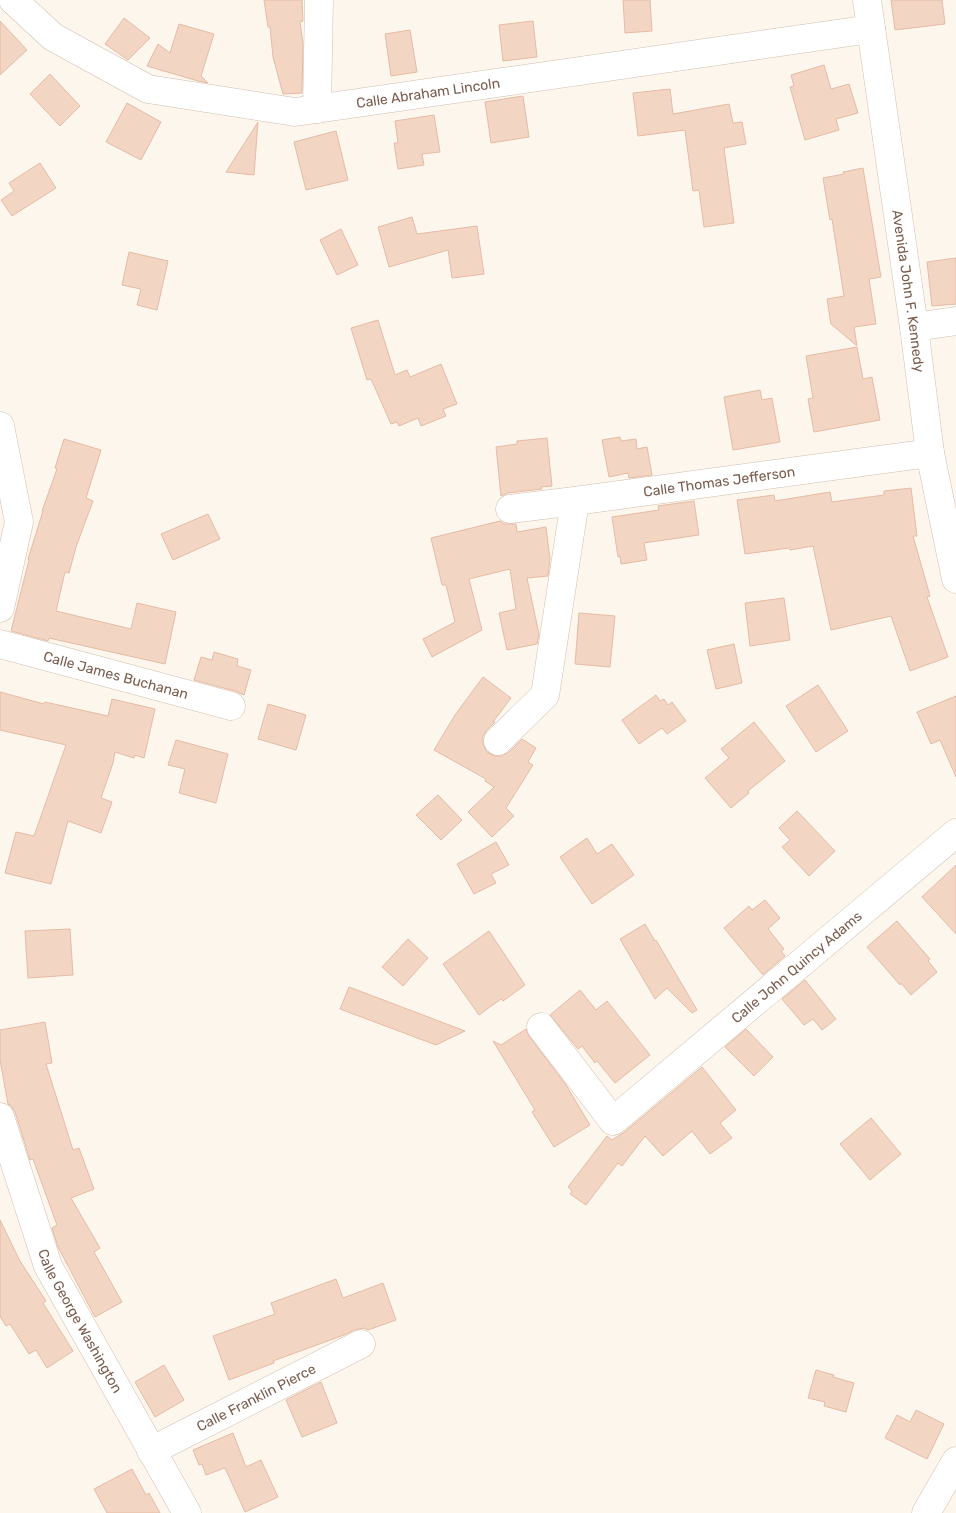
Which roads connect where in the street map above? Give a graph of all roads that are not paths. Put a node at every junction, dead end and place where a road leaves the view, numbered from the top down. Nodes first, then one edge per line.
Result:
1 (13, 0) edge
2 (319, 0) edge
3 (866, 0) edge
4 (871, 29) junction
5 (317, 109) junction
6 (956, 321) edge
7 (914, 327) junction
8 (0, 426) edge
9 (930, 453) junction
10 (575, 501) junction
11 (510, 509) dead end
12 (956, 579) edge
13 (0, 608) edge
14 (0, 644) edge
15 (231, 706) dead end
16 (498, 741) dead end
17 (956, 833) edge
18 (542, 1027) dead end
19 (0, 1117) edge
20 (361, 1344) dead end
21 (151, 1451) junction
22 (956, 1461) edge
23 (187, 1513) edge
24 (926, 1513) edge

1 - 5 street, Calle Abraham Lincoln
2 - 5 street
3 - 4 street, Avenida John F. Kennedy
4 - 5 street, Calle Abraham Lincoln
4 - 7 street, Avenida John F. Kennedy
6 - 7 street
7 - 9 street, Avenida John F. Kennedy
8 - 13 street
9 - 10 street, Calle Thomas Jefferson
9 - 12 street, Avenida John F. Kennedy
10 - 11 street, Calle Thomas Jefferson
10 - 16 street
14 - 15 street, Calle James Buchanan
17 - 18 street, Calle John Quincy Adams
19 - 21 street, Calle George Washington
20 - 21 street, Calle Franklin Pierce
21 - 23 street, Calle George Washington
22 - 24 street

